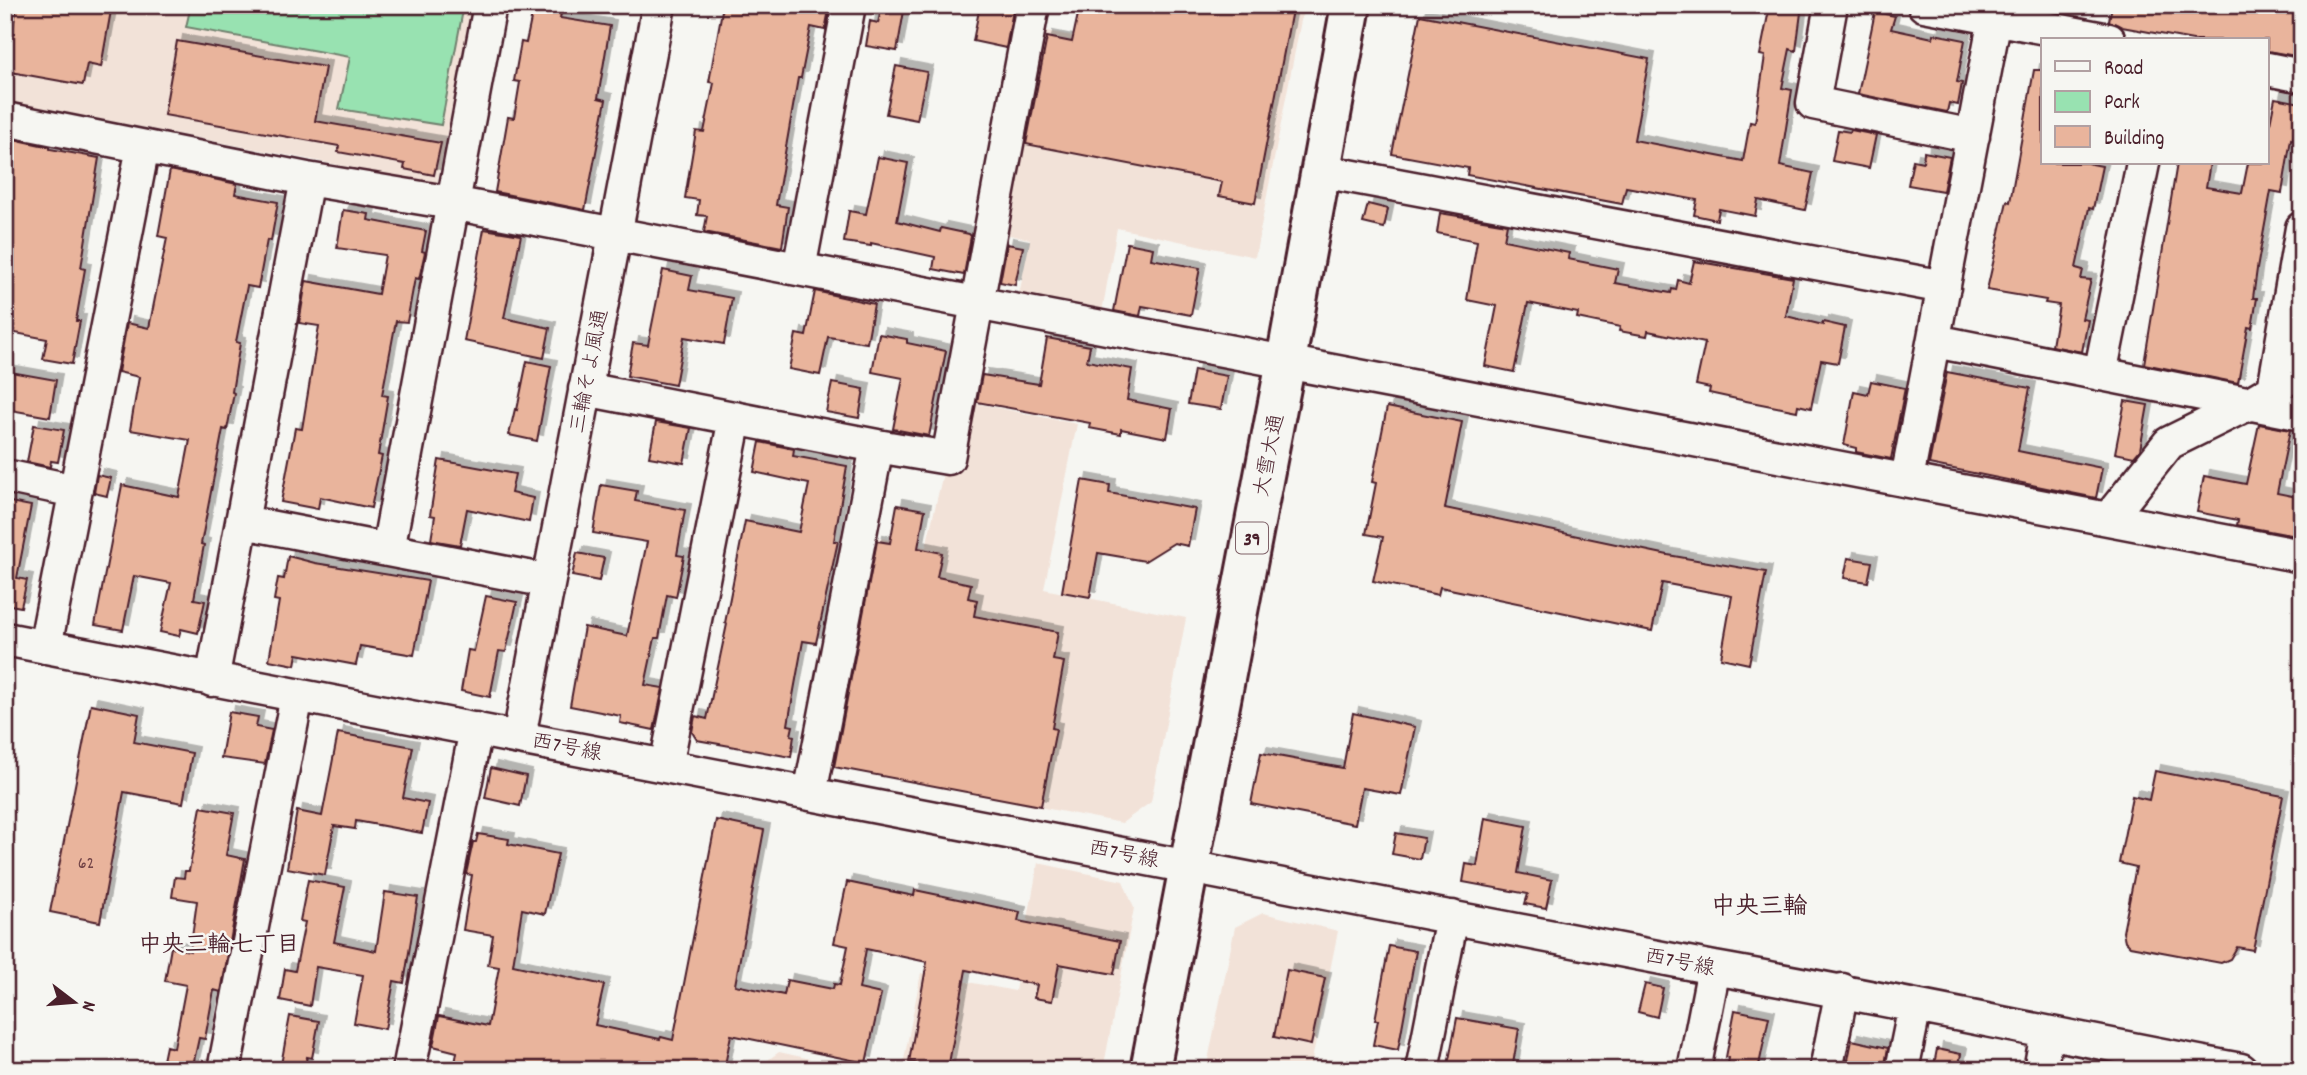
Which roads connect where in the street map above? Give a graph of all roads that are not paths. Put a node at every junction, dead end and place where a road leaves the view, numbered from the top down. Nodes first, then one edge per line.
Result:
1 (490, 5) edge
2 (659, 5) edge
3 (849, 5) edge
4 (1033, 5) edge
5 (1352, 5) edge
6 (1831, 5) edge
7 (1924, 5) edge
8 (1995, 18) junction
9 (2099, 38) edge
10 (2268, 69) edge
11 (2302, 75) edge
12 (5, 119) edge
13 (1973, 136) junction
14 (143, 147) junction
15 (2143, 164) edge
16 (1322, 171) junction
17 (307, 179) junction
18 (452, 203) junction
19 (2302, 228) edge
20 (614, 235) junction
21 (799, 269) junction
22 (1944, 287) junction
23 (976, 302) junction
24 (1935, 341) junction
25 (1286, 361) junction
26 (2302, 367) edge
27 (2100, 374) junction
28 (585, 389) junction
29 (2262, 396) junction
30 (2302, 414) edge
31 (735, 418) junction
32 (877, 446) junction
33 (5, 476) edge
34 (1908, 480) junction
35 (75, 491) junction
36 (2109, 518) junction
37 (243, 522) junction
38 (388, 550) junction
39 (2302, 556) edge
40 (548, 581) junction
41 (5, 639) edge
42 (45, 647) junction
43 (212, 680) junction
44 (297, 696) junction
45 (476, 729) junction
46 (519, 737) junction
47 (666, 766) junction
48 (810, 794) junction
49 (1188, 866) junction
50 (1452, 917) junction
51 (1714, 968) junction
52 (1842, 990) junction
53 (1915, 1006) junction
54 (2047, 1033) junction
55 (223, 1070) edge
56 (409, 1070) edge
57 (1150, 1070) edge
58 (1422, 1070) edge
59 (1694, 1070) edge
60 (1826, 1070) edge
61 (1902, 1070) edge
62 (2040, 1070) edge
63 (2241, 1070) edge

1 - 18 street
2 - 20 street, 三輪そよ風通
3 - 21 street
4 - 23 street
5 - 16 highway, 大雪大通 / 39
6 - 13 street
7 - 8 street
8 - 9 street
8 - 13 street
10 - 11 street
12 - 14 street
13 - 22 street
14 - 17 street
14 - 35 street
15 - 27 street
16 - 22 street
16 - 25 highway, 大雪大通 / 39
17 - 18 street
17 - 37 street
18 - 20 street
18 - 38 street
19 - 29 street
20 - 21 street
20 - 28 street, 三輪そよ風通
21 - 23 street
22 - 24 street
23 - 25 street
23 - 32 street
24 - 27 street
24 - 34 street
25 - 34 street
25 - 49 highway, 大雪大通 / 39
26 - 29 street
27 - 29 street
28 - 31 street
28 - 40 street, 三輪そよ風通
29 - 30 street
29 - 36 street
31 - 32 street
31 - 47 street
32 - 48 street
33 - 35 street
34 - 36 street
35 - 42 street
36 - 39 street
37 - 38 street
37 - 43 street
38 - 40 street
40 - 46 street, 三輪そよ風通
41 - 42 street, 西7号線
42 - 43 street, 西7号線
43 - 44 street, 西7号線
44 - 45 street, 西7号線
44 - 55 street
45 - 46 street, 西7号線
45 - 56 street
46 - 47 street, 西7号線
47 - 48 street, 西7号線
48 - 49 street, 西7号線
49 - 50 street, 西7号線
49 - 57 highway, 大雪大通 / 39
50 - 51 street, 西7号線
50 - 58 street
51 - 52 street, 西7号線
51 - 59 street
52 - 53 street, 西7号線
52 - 60 street
53 - 54 street, 西7号線
53 - 61 street
54 - 62 street
54 - 63 street, 西7号線

